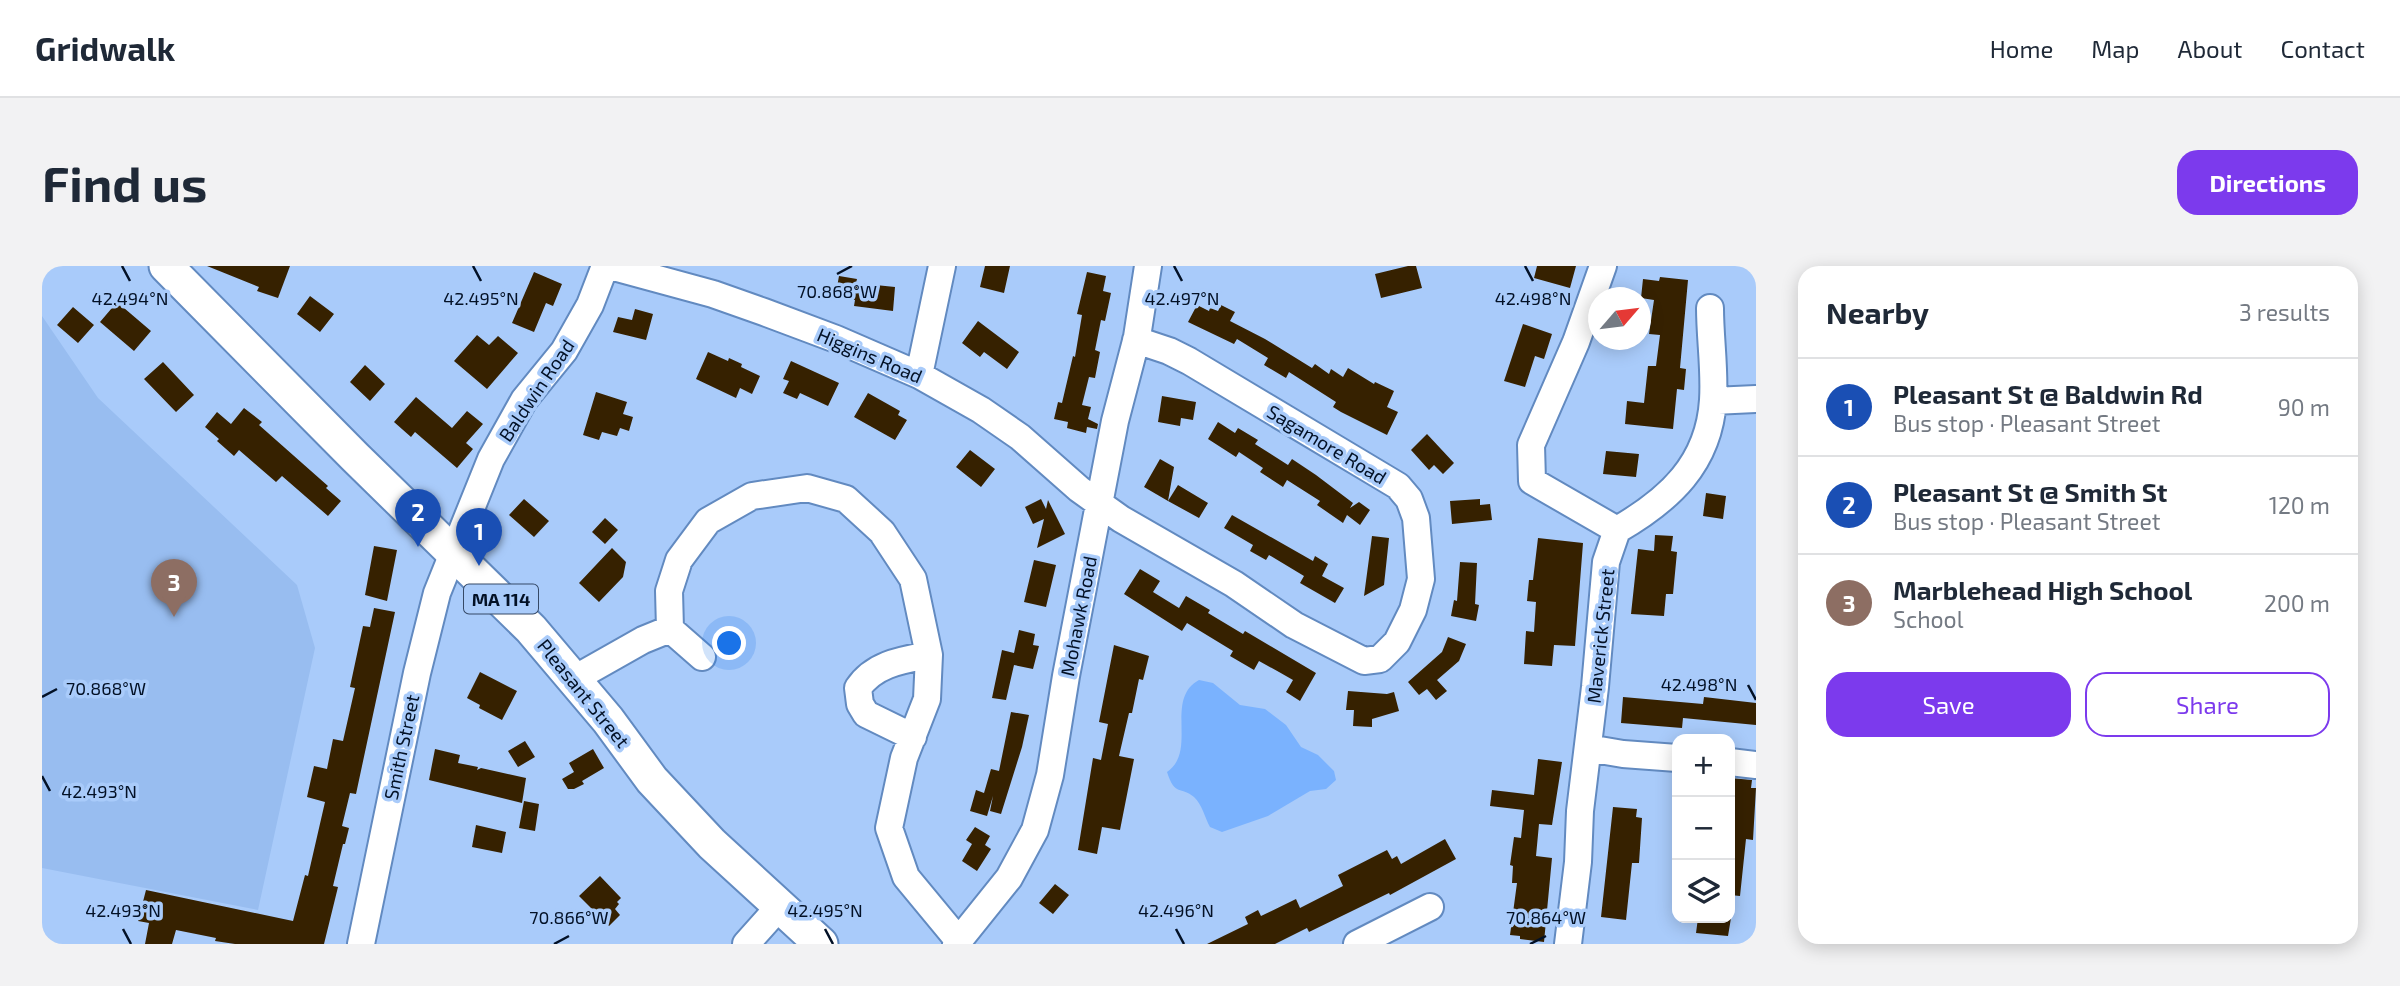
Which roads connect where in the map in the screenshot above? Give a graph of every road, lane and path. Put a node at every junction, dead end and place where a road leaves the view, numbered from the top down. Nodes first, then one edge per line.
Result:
1 (166, 266) edge
2 (607, 266) edge
3 (942, 266) edge
4 (1148, 266) edge
5 (1603, 266) edge
6 (1710, 308) dead end
7 (1136, 340) junction
8 (919, 375) junction
9 (1756, 399) edge
10 (1713, 401) junction
11 (1100, 504) junction
12 (1617, 530) junction
13 (453, 553) junction
14 (670, 629) junction
15 (929, 655) junction
16 (702, 657) dead end
17 (575, 679) junction
18 (913, 737) junction
19 (1588, 748) junction
20 (1672, 758) edge
21 (1735, 762) edge
22 (1756, 765) edge
23 (779, 907) junction
24 (1430, 907) dead end
25 (957, 942) edge
26 (361, 944) edge
27 (746, 944) edge
28 (821, 944) edge
29 (1357, 944) edge
30 (1568, 944) edge

1 - 13 main road, Pleasant Street / MA 114
2 - 8 street, Higgins Road
2 - 13 street, Baldwin Road
3 - 8 street
4 - 7 street, Mohawk Road
5 - 12 street
6 - 10 street
7 - 11 street, Mohawk Road
7 - 11 street, Sagamore Road
8 - 11 street, Higgins Road
9 - 10 street
10 - 12 street
11 - 25 street, Mohawk Road
12 - 19 street, Maverick Street
13 - 17 main road, Pleasant Street / MA 114
13 - 26 street, Smith Street
14 - 15 street
14 - 16 street
14 - 17 street
15 - 18 street
15 - 18 street
17 - 23 main road, Pleasant Street / MA 114
18 - 25 street
19 - 20 street
19 - 30 street, Maverick Street
21 - 22 street
23 - 27 street
23 - 28 main road, Pleasant Street / MA 114
24 - 29 street

